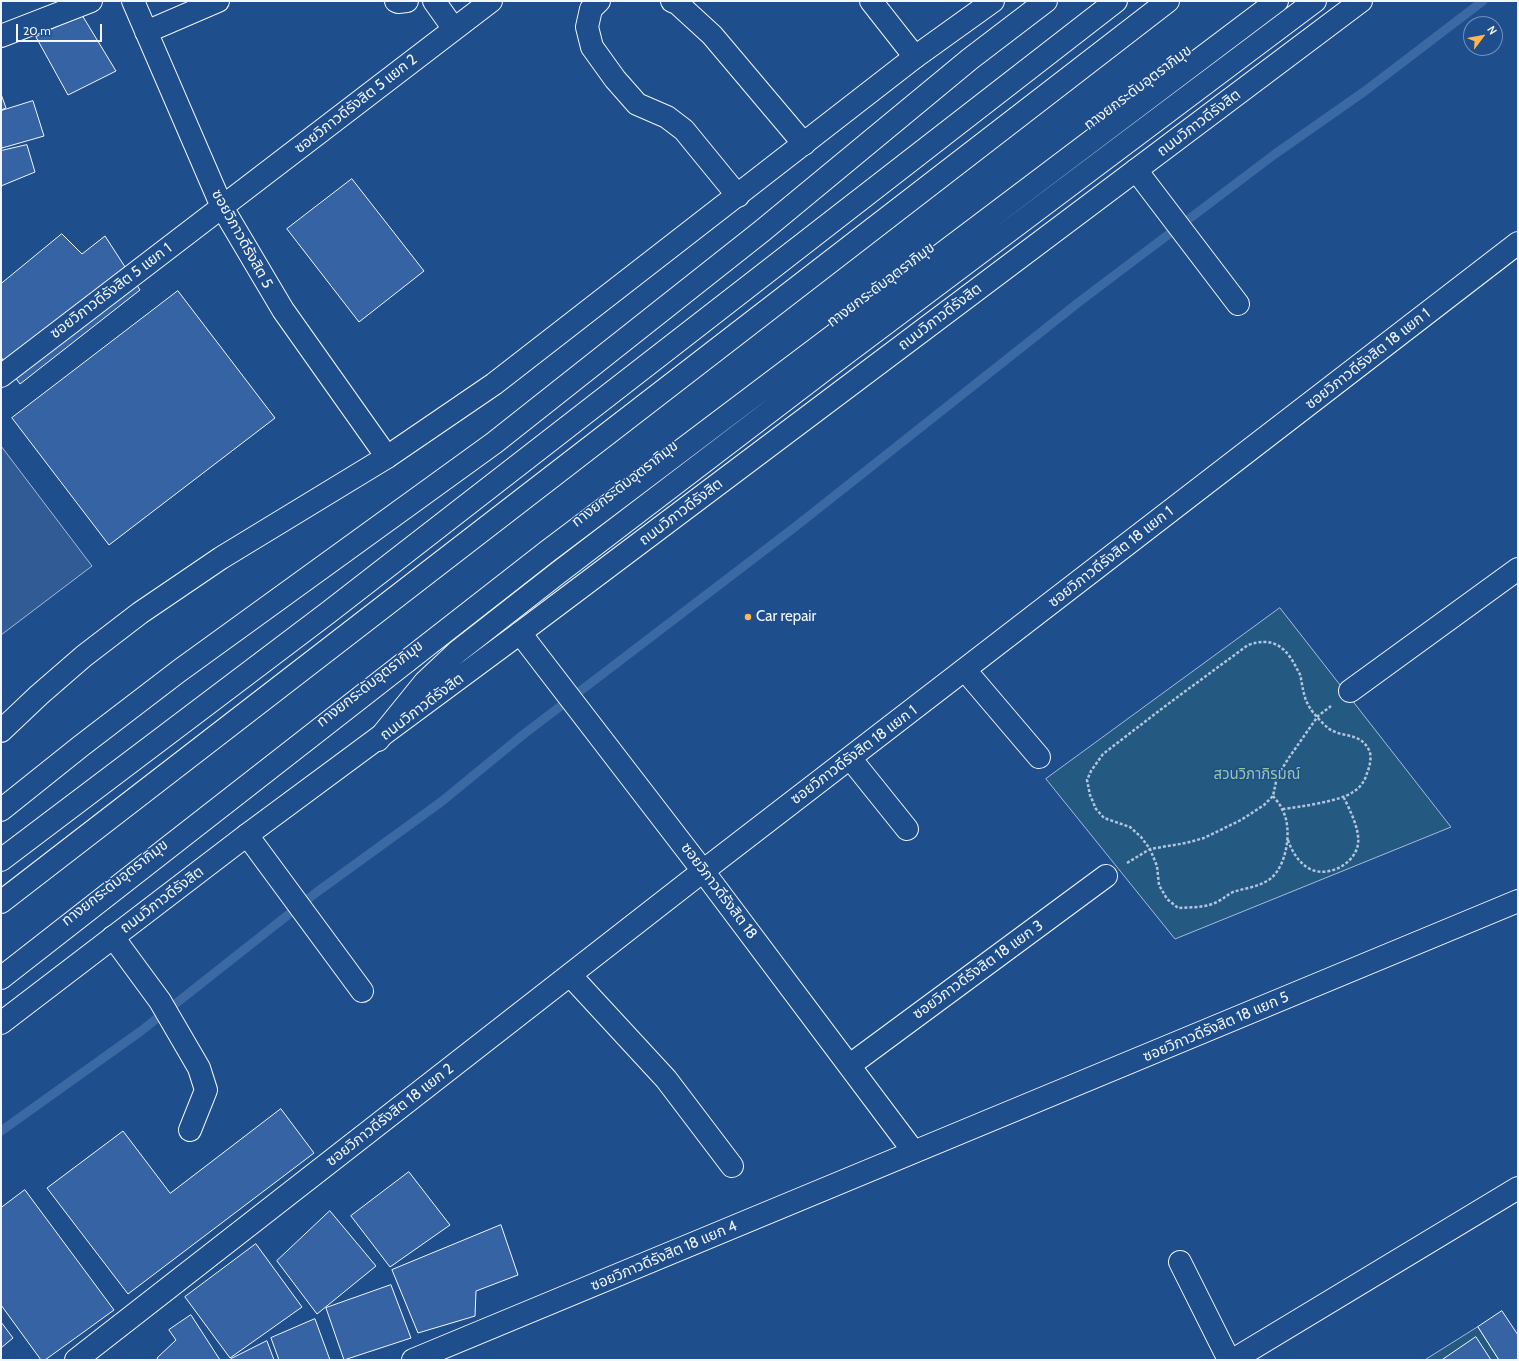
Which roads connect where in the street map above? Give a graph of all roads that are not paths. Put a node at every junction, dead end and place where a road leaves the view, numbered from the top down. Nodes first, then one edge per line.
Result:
1 (91, 1) edge
2 (133, 1) edge
3 (218, 1) edge
4 (396, 1) edge
5 (407, 1) edge
6 (434, 1) edge
7 (490, 1) edge
8 (598, 1) edge
9 (672, 1) edge
10 (871, 1) edge
11 (993, 1) edge
12 (1046, 1) edge
13 (1116, 1) edge
14 (1168, 1) edge
15 (1253, 1) edge
16 (1277, 1) edge
17 (1315, 1) edge
18 (1361, 1) edge
19 (181, 9) edge
20 (454, 29) junction
21 (146, 32) junction
22 (1, 36) edge
23 (915, 57) junction
24 (804, 144) junction
25 (1136, 170) junction
26 (738, 196) junction
27 (222, 207) junction
28 (1518, 243) edge
29 (1238, 304) dead end
30 (1, 376) edge
31 (387, 456) junction
32 (1518, 569) edge
33 (520, 633) junction
34 (965, 670) junction
35 (1350, 691) dead end
36 (1, 731) edge
37 (378, 740) junction
38 (1039, 757) dead end
39 (850, 758) junction
40 (1, 810) edge
41 (906, 829) dead end
42 (248, 835) junction
43 (1, 860) edge
44 (703, 870) junction
45 (1106, 876) dead end
46 (1518, 900) edge
47 (1, 902) edge
48 (113, 936) junction
49 (1, 971) edge
50 (570, 975) junction
51 (1, 978) edge
52 (362, 991) dead end
53 (1, 1024) edge
54 (850, 1065) junction
55 (190, 1130) dead end
56 (914, 1152) junction
57 (732, 1166) dead end
58 (1518, 1188) edge
59 (1180, 1262) dead end
60 (76, 1360) edge
61 (413, 1360) edge
62 (1229, 1360) edge
63 (1233, 1360) edge

1 - 22 main road
2 - 21 main road, ซอยวิภาวดีรังสิต 5
3 - 19 main road
4 - 5 main road
6 - 20 main road
7 - 20 main road, ซอยวิภาวดีรังสิต 5 แยก 2
8 - 26 main road
9 - 24 main road
10 - 23 main road
11 - 23 main road
12 - 40 main road
13 - 43 main road
14 - 47 main road
15 - 49 main road, ทางยกระดับอุตราภิมุข
16 - 51 main road
17 - 37 main road
18 - 25 main road, ถนนวิภาวดีรังสิต
19 - 21 main road
20 - 27 main road, ซอยวิภาวดีรังสิต 5 แยก 2
21 - 27 main road, ซอยวิภาวดีรังสิต 5
23 - 24 main road
24 - 26 main road
25 - 29 main road
25 - 33 main road, ถนนวิภาวดีรังสิต
26 - 31 main road
27 - 30 main road, ซอยวิภาวดีรังสิต 5 แยก 1
27 - 31 main road, ซอยวิภาวดีรังสิต 5
28 - 34 main road, ซอยวิภาวดีรังสิต 18 แยก 1
31 - 36 main road
32 - 35 main road
33 - 37 main road, ถนนวิภาวดีรังสิต
33 - 44 main road, ซอยวิภาวดีรังสิต 18
34 - 38 main road
34 - 39 main road, ซอยวิภาวดีรังสิต 18 แยก 1
37 - 42 main road, ถนนวิภาวดีรังสิต
39 - 41 main road
39 - 44 main road, ซอยวิภาวดีรังสิต 18 แยก 1
42 - 48 main road, ถนนวิภาวดีรังสิต
42 - 52 main road
44 - 50 main road, ซอยวิภาวดีรังสิต 18 แยก 2
44 - 54 main road, ซอยวิภาวดีรังสิต 18
45 - 54 main road, ซอยวิภาวดีรังสิต 18 แยก 3
46 - 56 main road, ซอยวิภาวดีรังสิต 18 แยก 5
48 - 53 main road, ถนนวิภาวดีรังสิต
48 - 55 main road
50 - 57 main road
50 - 60 main road, ซอยวิภาวดีรังสิต 18 แยก 2
54 - 56 main road, ซอยวิภาวดีรังสิต 18
56 - 61 main road, ซอยวิภาวดีรังสิต 18 แยก 4
58 - 63 main road
59 - 62 main road

